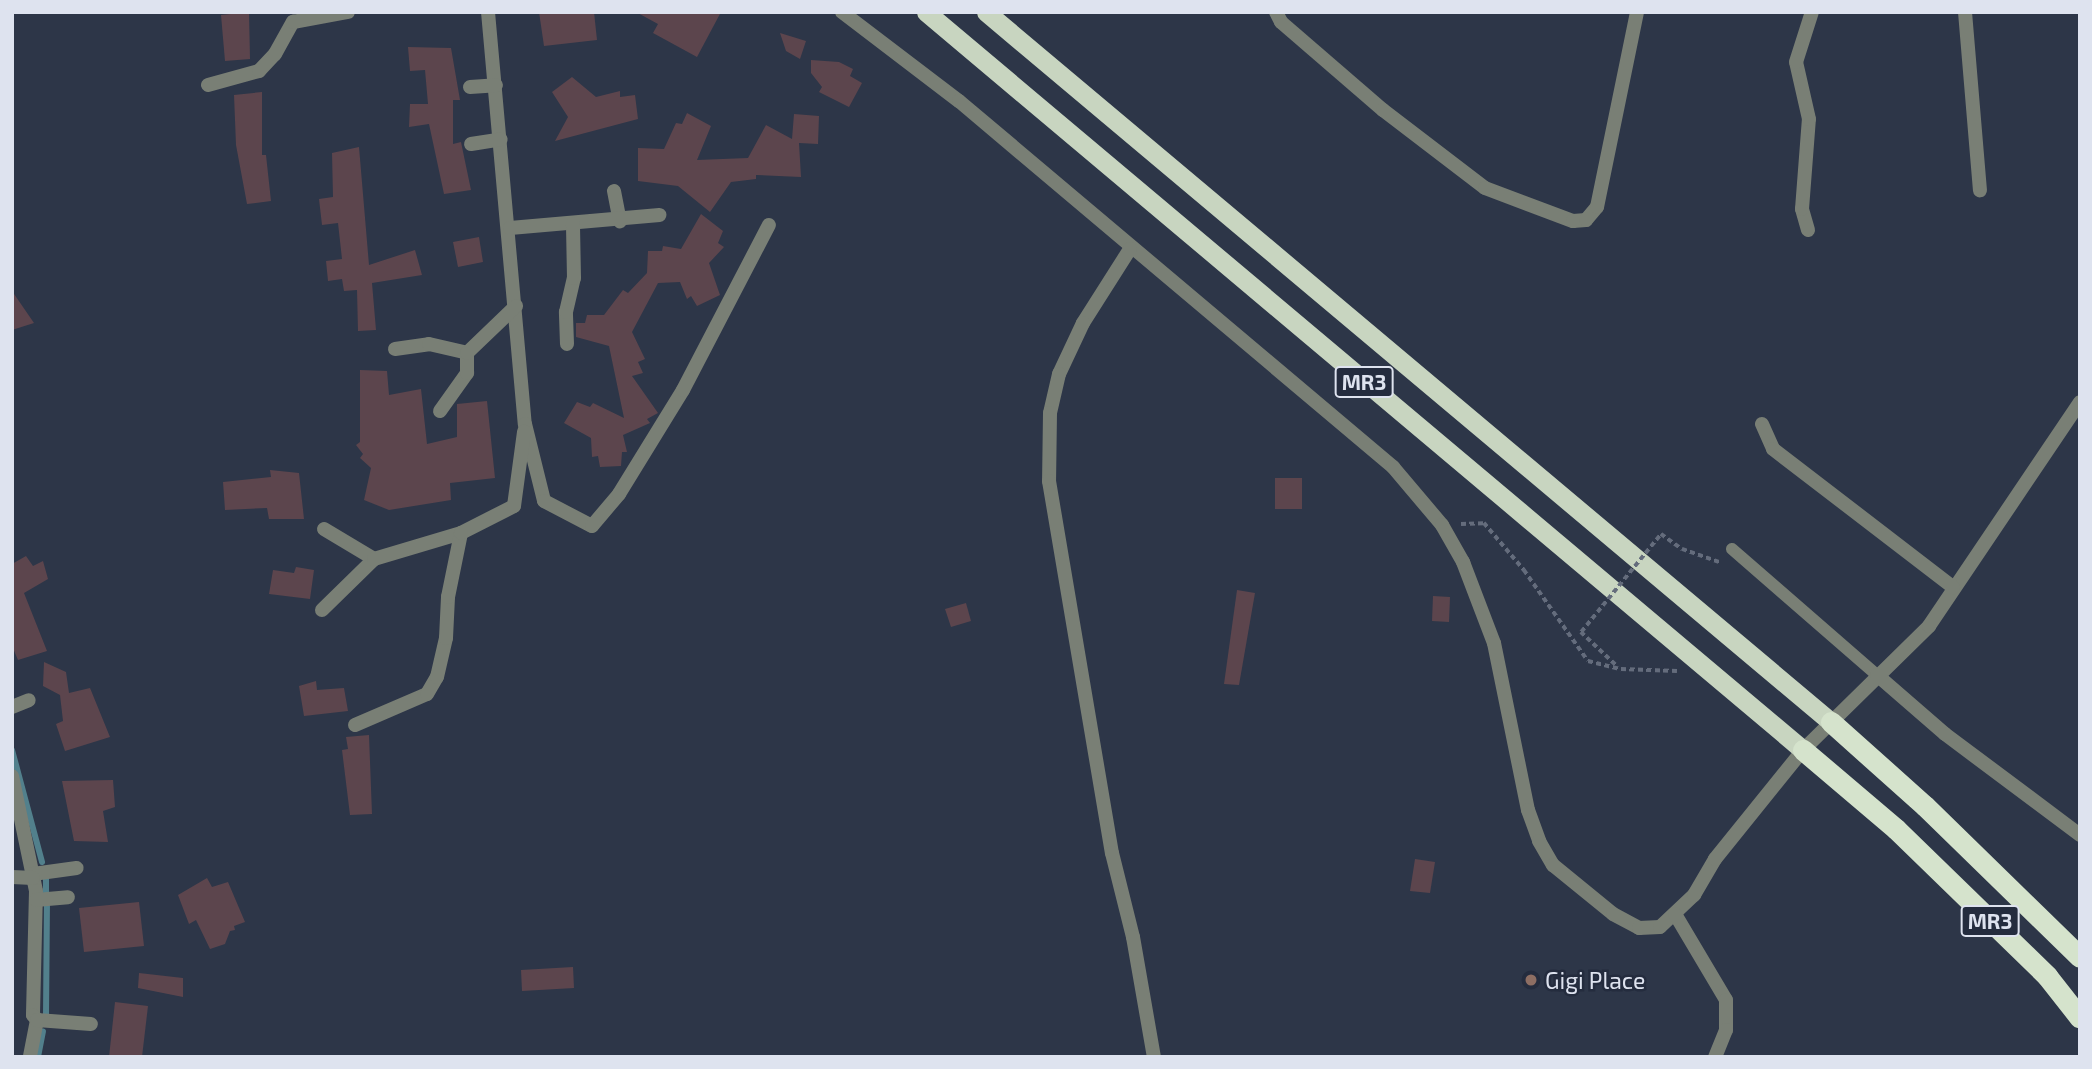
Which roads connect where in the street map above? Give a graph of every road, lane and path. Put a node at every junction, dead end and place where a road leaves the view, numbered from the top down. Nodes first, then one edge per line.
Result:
1 (348, 12) edge
2 (488, 12) edge
3 (842, 12) edge
4 (926, 12) edge
5 (986, 12) edge
6 (1276, 12) edge
7 (1637, 12) edge
8 (1812, 12) edge
9 (1965, 12) edge
10 (208, 85) dead end
11 (496, 85) junction
12 (470, 87) dead end
13 (501, 139) junction
14 (471, 144) dead end
15 (1980, 190) dead end
16 (614, 191) dead end
17 (659, 215) dead end
18 (620, 221) junction
19 (573, 224) junction
20 (769, 225) dead end
21 (510, 228) junction
22 (1808, 230) dead end
23 (1130, 248) junction
24 (516, 306) junction
25 (567, 344) dead end
26 (395, 349) dead end
27 (467, 353) junction
28 (2080, 402) edge
29 (440, 411) dead end
30 (525, 424) junction
31 (1762, 424) dead end
32 (1442, 525) junction
33 (324, 529) dead end
34 (461, 534) junction
35 (1682, 549) dead end
36 (1732, 549) dead end
37 (373, 559) junction
38 (1953, 587) junction
39 (322, 610) dead end
40 (1621, 669) junction
41 (1707, 673) junction
42 (1877, 675) junction
43 (29, 700) dead end
44 (12, 707) edge
45 (1830, 722) junction
46 (355, 725) dead end
47 (1804, 750) junction
48 (12, 776) edge
49 (2080, 835) edge
50 (77, 868) dead end
51 (33, 876) junction
52 (12, 877) edge
53 (68, 897) dead end
54 (36, 900) junction
55 (1675, 914) junction
56 (2080, 957) edge
57 (2080, 1018) edge
58 (37, 1020) junction
59 (91, 1024) dead end
60 (30, 1057) edge
61 (1154, 1057) edge
62 (1715, 1057) edge

1 - 10 street
2 - 11 street
3 - 23 street
4 - 41 highway, MR3
5 - 45 highway, MR3
6 - 7 street
8 - 22 street
9 - 15 street
11 - 12 street
11 - 13 street
13 - 14 street
13 - 21 street
16 - 18 street
17 - 18 street
18 - 19 street
19 - 21 street
19 - 25 street
20 - 30 street
21 - 24 street
23 - 32 street
23 - 61 street
24 - 27 street
24 - 30 street
26 - 27 street
27 - 29 street
28 - 38 street
30 - 34 street
31 - 38 street
32 - 40 path
32 - 55 street
33 - 37 street
34 - 37 street
34 - 46 street
35 - 40 path, bridge
36 - 42 lane
37 - 39 street
38 - 42 street
40 - 41 path
41 - 47 highway, MR3
42 - 45 street
42 - 49 street
43 - 44 street
45 - 47 street
45 - 56 highway, MR3
47 - 55 street
47 - 57 highway, MR3
48 - 51 street
50 - 51 street
51 - 52 street
51 - 54 street
53 - 54 street
54 - 58 street
55 - 62 street
58 - 59 street
58 - 60 street

